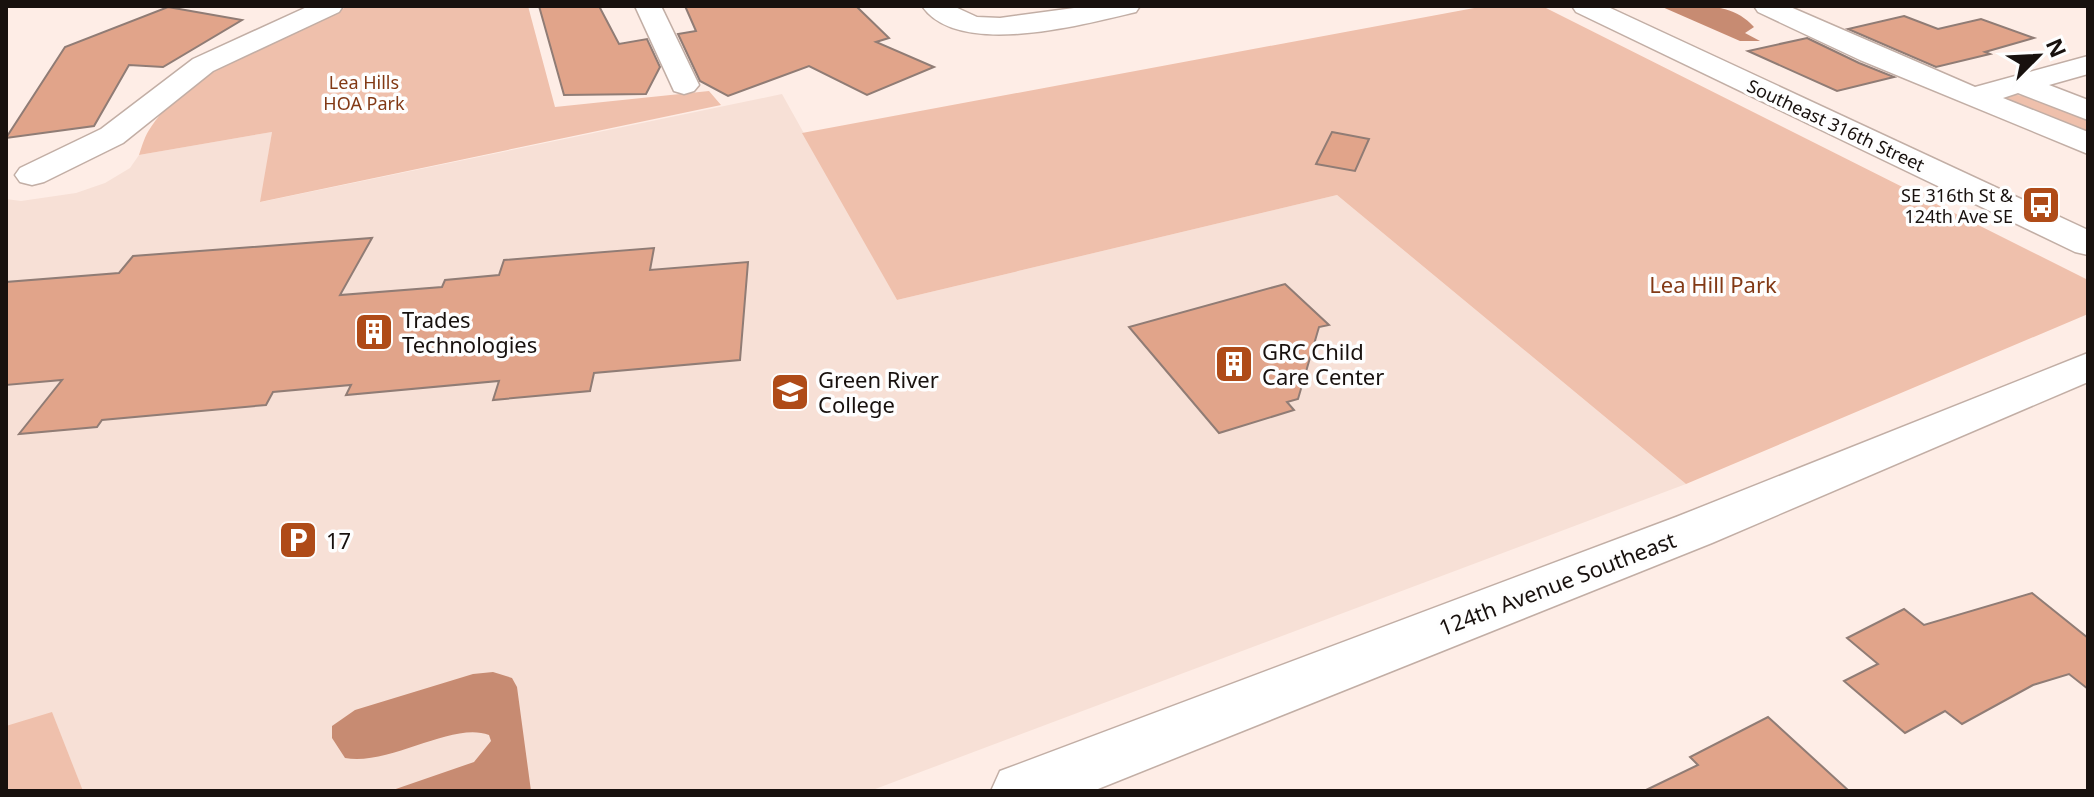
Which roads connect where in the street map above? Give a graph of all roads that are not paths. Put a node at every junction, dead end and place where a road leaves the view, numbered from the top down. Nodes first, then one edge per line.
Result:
1 (330, 6) edge
2 (648, 6) edge
3 (935, 6) edge
4 (1127, 6) edge
5 (1585, 6) edge
6 (1767, 6) edge
7 (2088, 65) edge
8 (2021, 84) junction
9 (684, 85) dead end
10 (1972, 97) junction
11 (2088, 111) edge
12 (2088, 144) edge
13 (32, 175) dead end
14 (2088, 244) edge
15 (2088, 366) edge
16 (1022, 791) edge

1 - 13 street
2 - 9 street
3 - 4 street
5 - 14 street, Southeast 316th Street
6 - 10 street
7 - 8 street
8 - 10 street
8 - 11 street
10 - 12 street
15 - 16 street, 124th Avenue Southeast

